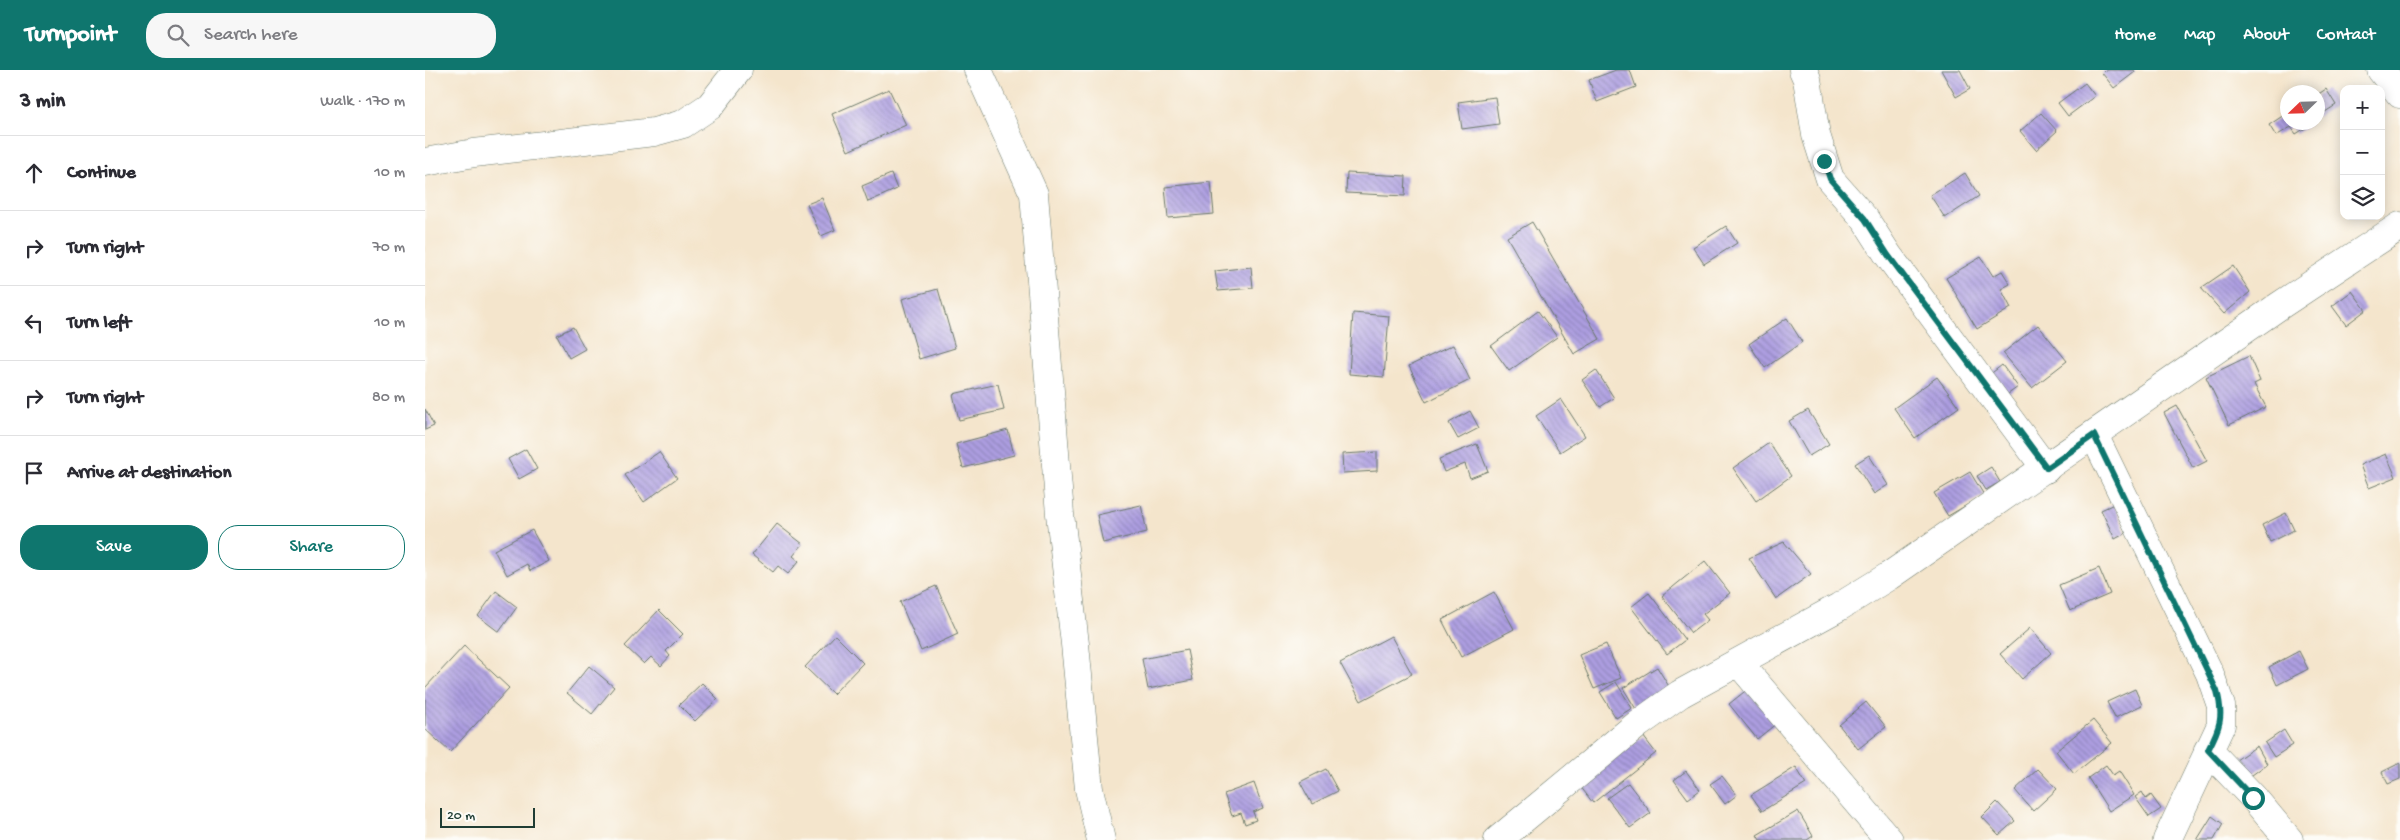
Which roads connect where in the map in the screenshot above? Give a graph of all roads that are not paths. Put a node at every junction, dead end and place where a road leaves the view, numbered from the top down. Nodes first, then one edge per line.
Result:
1 (738, 70) edge
2 (978, 70) edge
3 (1803, 70) edge
4 (2381, 70) edge
5 (2400, 94) edge
6 (425, 162) edge
7 (2400, 226) edge
8 (2094, 435) junction
9 (2047, 468) junction
10 (1739, 663) junction
11 (2208, 750) junction
12 (1101, 840) edge
13 (1498, 840) edge
14 (1889, 840) edge
15 (2167, 840) edge
16 (2289, 840) edge

1 - 6 street
2 - 12 street
3 - 9 street
4 - 5 street
7 - 8 street
8 - 9 street
8 - 11 street
9 - 10 street
10 - 13 street
10 - 14 street
11 - 15 street
11 - 16 street

